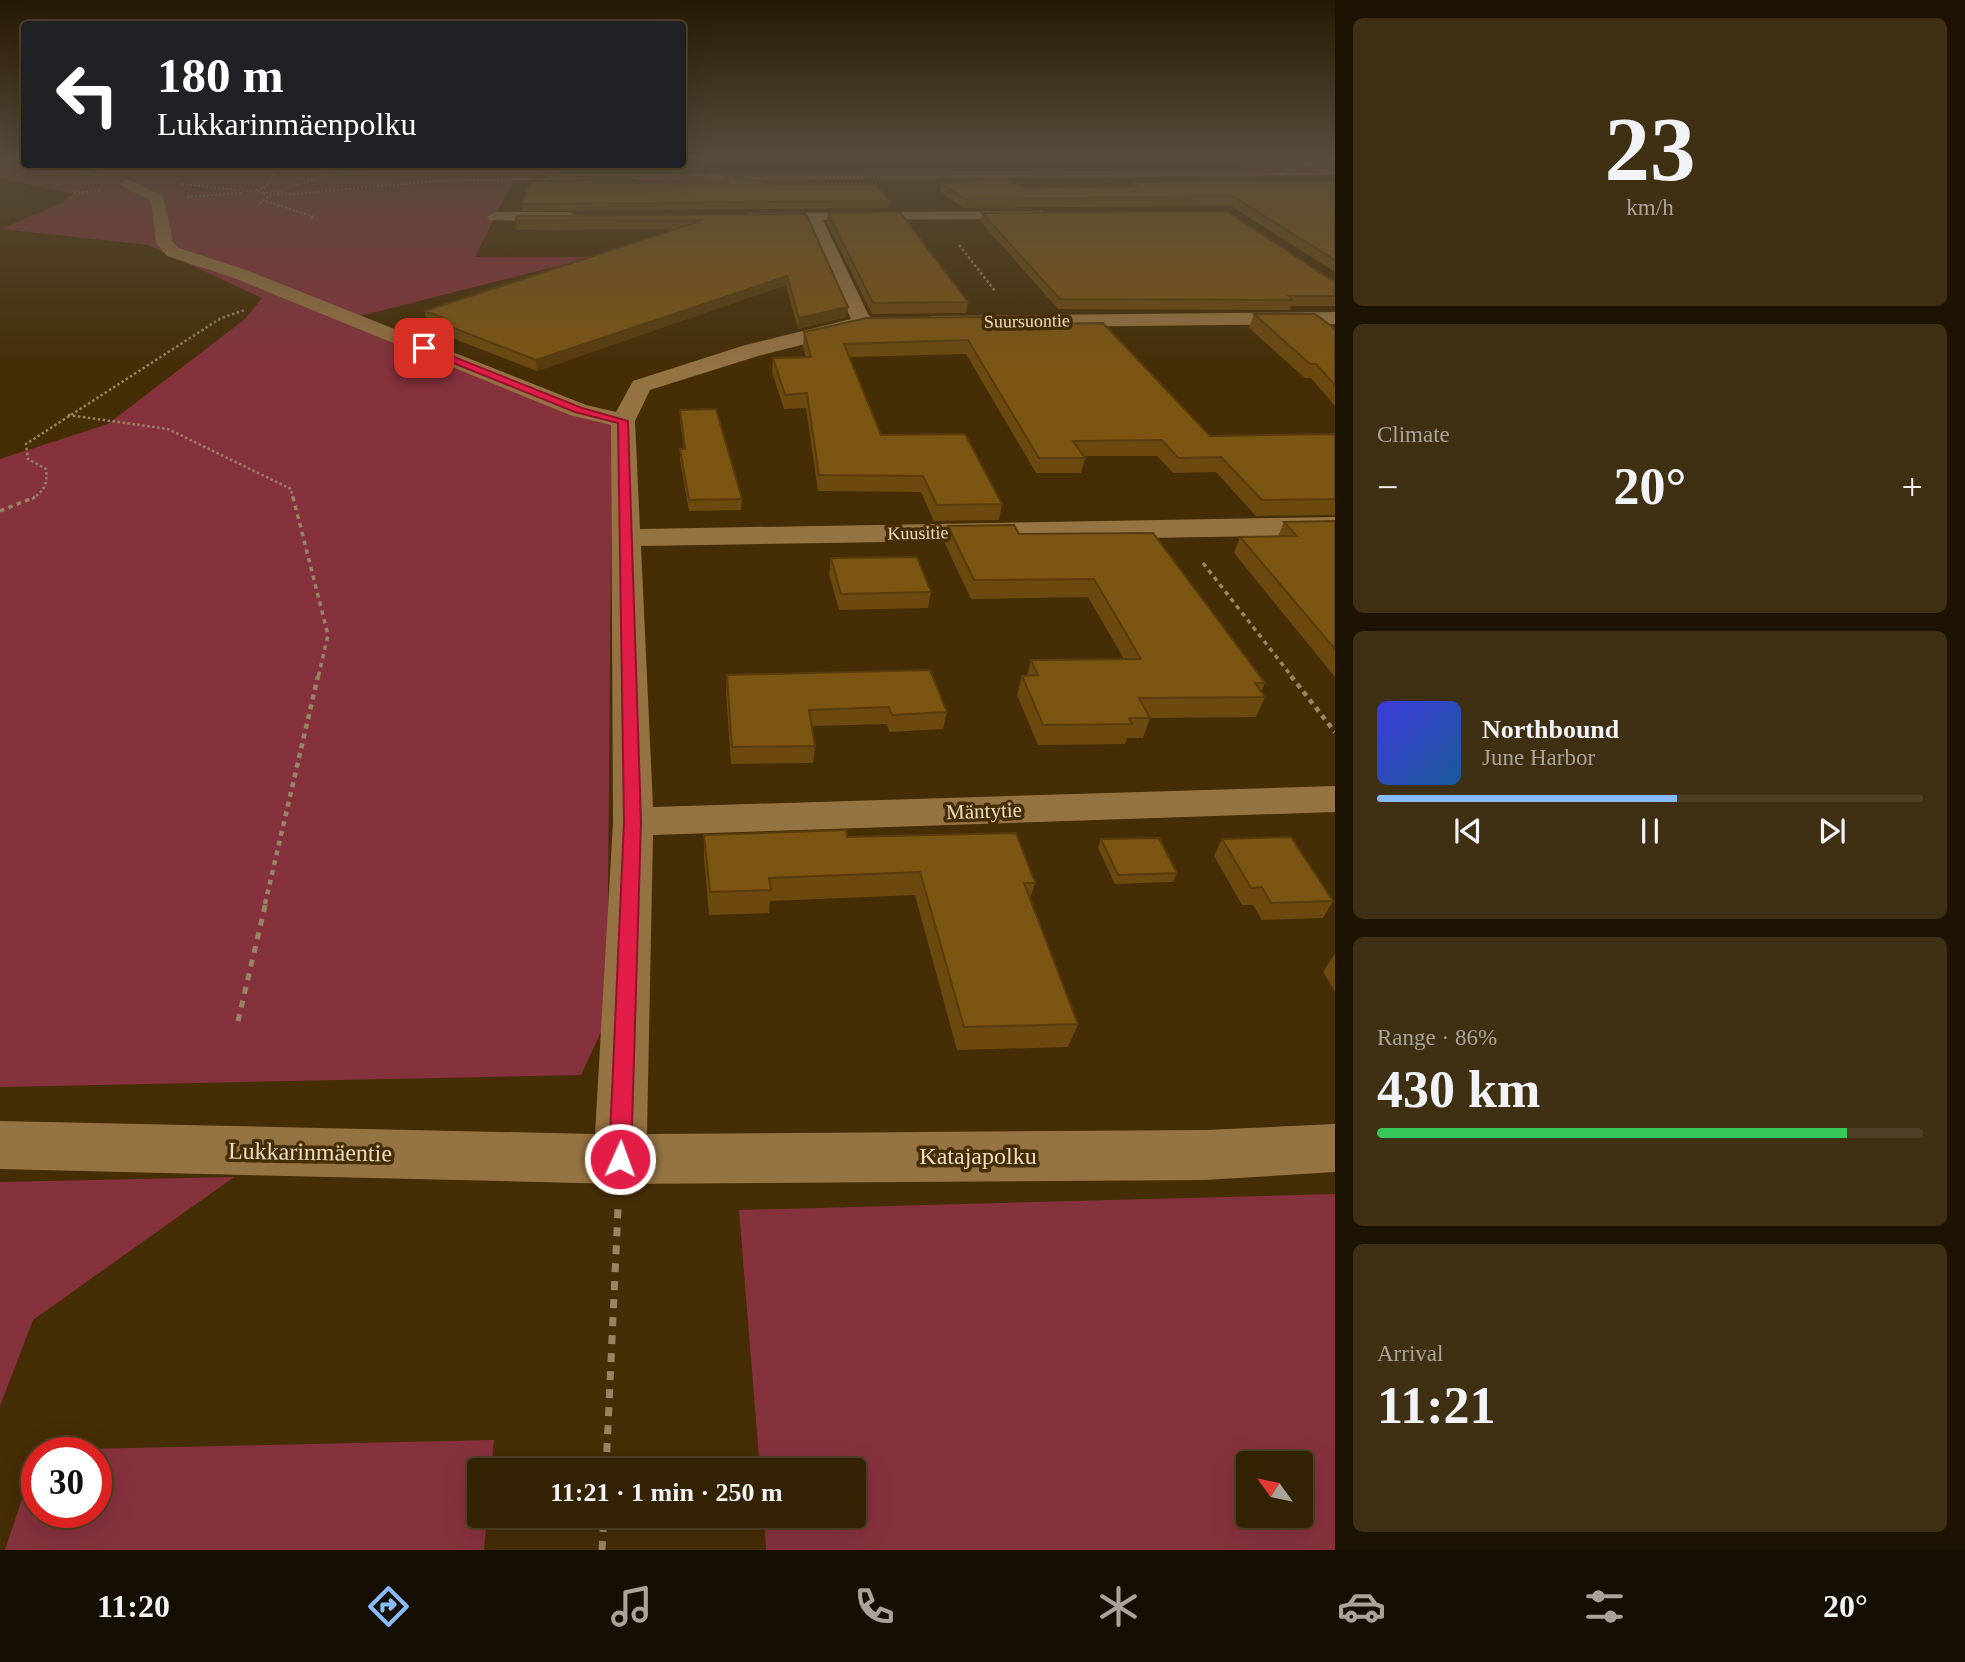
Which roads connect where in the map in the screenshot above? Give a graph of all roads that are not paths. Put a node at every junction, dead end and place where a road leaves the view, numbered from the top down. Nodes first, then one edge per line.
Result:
1 (163, 227) edge
2 (818, 227) edge
3 (1335, 318) edge
4 (865, 323) junction
5 (623, 421) junction
6 (1335, 526) edge
7 (628, 538) junction
8 (1335, 799) edge
9 (633, 822) junction
10 (0, 1145) edge
11 (1335, 1148) edge
12 (620, 1159) junction

1 - 5 street
2 - 4 street
3 - 4 street, Suursuontie
4 - 5 street, Suursuontie
5 - 7 street
6 - 7 street, Kuusitie
7 - 9 street
8 - 9 street, Mäntytie
9 - 12 street
10 - 12 street, Lukkarinmäentie
11 - 12 street, Katajapolku

